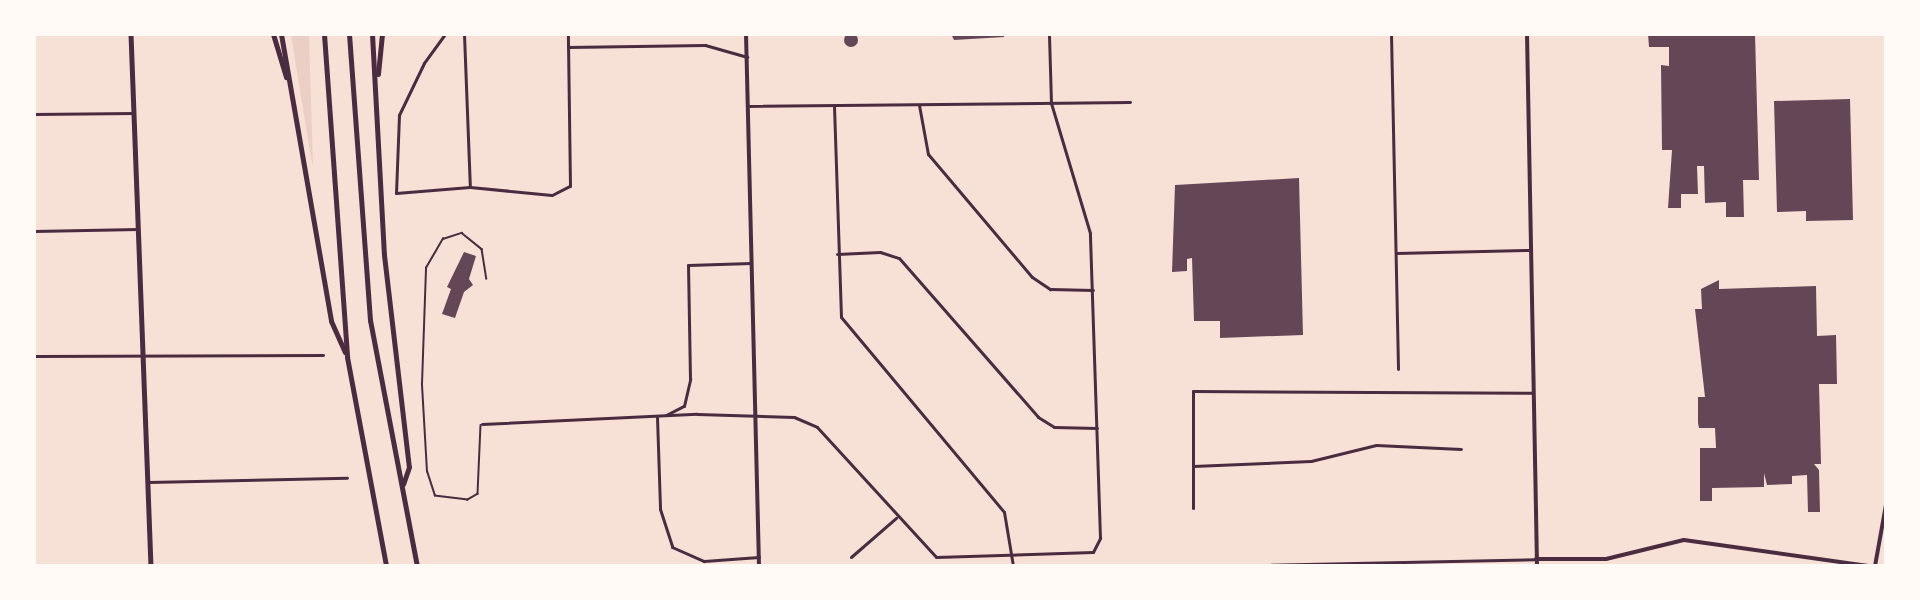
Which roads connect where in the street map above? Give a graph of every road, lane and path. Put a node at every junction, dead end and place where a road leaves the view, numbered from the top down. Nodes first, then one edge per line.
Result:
1 (131, 34) edge
2 (273, 34) edge
3 (281, 34) edge
4 (324, 34) edge
5 (349, 34) edge
6 (372, 34) edge
7 (382, 34) edge
8 (445, 34) edge
9 (464, 34) edge
10 (568, 34) edge
11 (746, 34) edge
12 (1049, 34) edge
13 (1391, 34) edge
14 (1527, 34) edge
15 (568, 47) junction
16 (747, 57) junction
17 (378, 74) junction
18 (285, 77) junction
19 (1130, 102) dead end
20 (1051, 103) junction
21 (919, 105) junction
22 (747, 106) junction
23 (834, 106) junction
24 (134, 113) junction
25 (34, 114) edge
26 (470, 187) junction
27 (138, 229) junction
28 (34, 231) edge
29 (1528, 250) junction
30 (1396, 253) junction
31 (837, 254) junction
32 (751, 263) junction
33 (487, 279) dead end
34 (1093, 290) junction
35 (323, 355) dead end
36 (34, 356) edge
37 (143, 356) junction
38 (346, 357) junction
39 (1398, 369) dead end
40 (1532, 393) junction
41 (755, 416) junction
42 (657, 418) junction
43 (482, 424) joint
44 (1097, 428) junction
45 (1461, 449) dead end
46 (1193, 466) junction
47 (346, 478) dead end
48 (148, 482) junction
49 (404, 484) junction
50 (1886, 505) edge
51 (1193, 508) dead end
52 (896, 518) junction
53 (759, 557) junction
54 (851, 557) dead end
55 (1013, 558) junction
56 (1536, 559) junction
57 (151, 566) edge
58 (386, 566) edge
59 (417, 566) edge
60 (759, 566) edge
61 (1013, 566) edge
62 (1212, 566) edge
63 (1537, 566) edge
64 (1870, 566) edge
65 (1875, 566) edge

1 - 24 main road
2 - 18 highway
3 - 18 highway
4 - 38 highway
5 - 49 highway
6 - 17 highway
7 - 17 highway
8 - 26 street
9 - 26 street
10 - 15 street
11 - 16 street
12 - 20 street
13 - 30 street
14 - 29 street
15 - 16 street
15 - 26 street
16 - 22 street
17 - 49 highway
18 - 38 highway
19 - 20 street
20 - 21 street
20 - 34 street
21 - 23 street
21 - 34 street
22 - 23 street
22 - 32 street
23 - 31 street
24 - 25 street
24 - 27 main road
27 - 28 street
27 - 37 main road
29 - 30 street
29 - 40 street
30 - 39 street
31 - 44 street
31 - 55 street
32 - 41 street
32 - 42 street
33 - 43 lane
34 - 44 street
35 - 37 street
36 - 37 street
37 - 48 main road
38 - 58 highway
40 - 46 street
40 - 56 street
41 - 42 street
41 - 52 street
41 - 53 street
42 - 43 street
42 - 53 street
44 - 55 street
45 - 46 street
46 - 51 street
47 - 48 street
48 - 57 main road
49 - 59 highway
50 - 65 street
52 - 54 street
52 - 55 street
53 - 60 street
55 - 61 street
56 - 62 street
56 - 63 street
56 - 64 street

